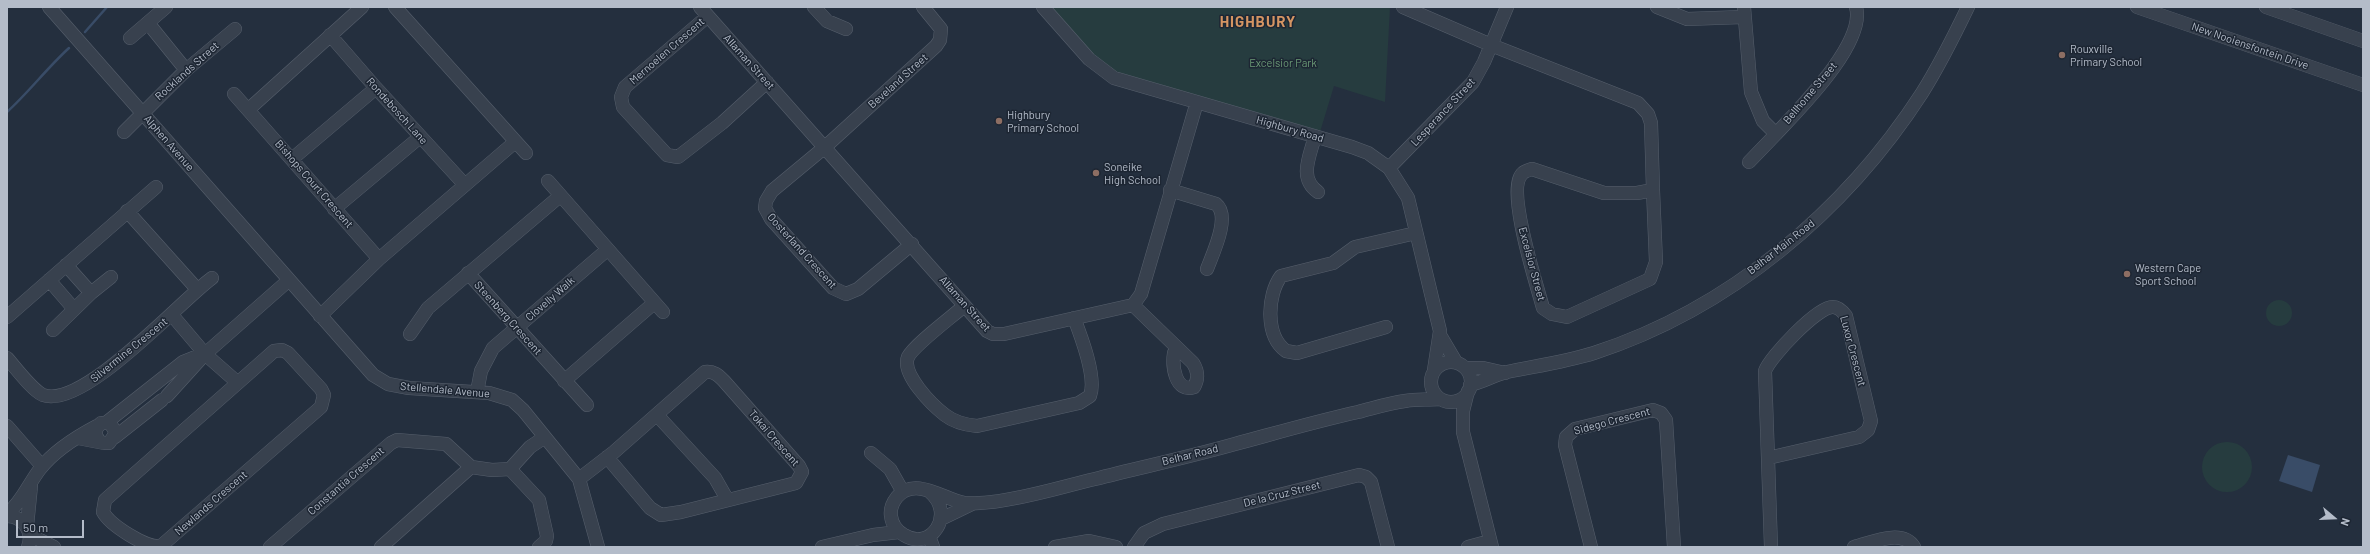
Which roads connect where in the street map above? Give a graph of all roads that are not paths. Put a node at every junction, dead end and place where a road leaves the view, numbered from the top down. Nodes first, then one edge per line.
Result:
1 (49, 7) edge
2 (166, 7) edge
3 (362, 7) edge
4 (395, 7) edge
5 (814, 7) edge
6 (922, 7) edge
7 (1043, 7) edge
8 (1403, 7) edge
9 (1507, 7) edge
10 (1657, 7) edge
11 (1856, 7) edge
12 (1968, 7) edge
13 (2137, 7) edge
14 (2266, 7) edge
15 (704, 11) edge
16 (1743, 12) edge
17 (148, 23) junction
18 (235, 29) dead end
19 (846, 29) dead end
20 (330, 35) junction
21 (130, 38) dead end
22 (2363, 41) edge
23 (1491, 45) junction
24 (186, 70) junction
25 (767, 82) junction
26 (2363, 85) edge
27 (376, 88) junction
28 (234, 94) dead end
29 (1197, 102) junction
30 (249, 109) junction
31 (142, 113) junction
32 (124, 132) dead end
33 (1776, 134) junction
34 (1315, 136) junction
35 (420, 137) junction
36 (515, 142) junction
37 (825, 147) junction
38 (526, 153) dead end
39 (292, 159) junction
40 (1749, 162) dead end
41 (1389, 168) junction
42 (548, 181) dead end
43 (465, 185) junction
44 (156, 187) dead end
45 (1170, 190) junction
46 (1653, 190) junction
47 (1318, 192) dead end
48 (560, 196) junction
49 (334, 209) junction
50 (127, 211) junction
51 (1416, 233) junction
52 (912, 244) junction
53 (607, 250) junction
54 (379, 259) junction
55 (66, 265) junction
56 (1207, 269) dead end
57 (468, 273) junction
58 (111, 277) dead end
59 (212, 278) dead end
60 (48, 280) junction
61 (289, 280) junction
62 (197, 289) junction
63 (91, 293) junction
64 (1133, 304) junction
65 (964, 306) junction
66 (74, 309) junction
67 (172, 315) junction
68 (320, 316) junction
69 (7, 317) edge
70 (1074, 318) junction
71 (517, 327) junction
72 (1386, 327) dead end
73 (53, 330) dead end
74 (410, 334) dead end
75 (1440, 335) junction
76 (1178, 349) dead end
77 (205, 354) junction
78 (7, 358) edge
79 (1461, 365) junction
80 (1505, 373) junction
81 (1433, 374) junction
82 (564, 381) junction
83 (238, 383) junction
84 (1469, 388) junction
85 (477, 392) junction
86 (1441, 400) junction
87 (1406, 401) junction
88 (587, 405) dead end
89 (657, 415) junction
90 (102, 424) junction
91 (7, 426) edge
92 (1463, 432) junction
93 (545, 437) junction
94 (78, 438) junction
95 (115, 438) junction
96 (100, 442) junction
97 (871, 453) dead end
98 (607, 457) junction
99 (1768, 458) junction
100 (42, 466) junction
101 (471, 467) junction
102 (510, 469) junction
103 (579, 479) junction
104 (32, 480) junction
105 (903, 492) junction
106 (930, 492) junction
107 (727, 499) junction
108 (972, 504) junction
109 (7, 515) edge
110 (891, 516) junction
111 (941, 519) junction
112 (899, 532) junction
113 (28, 536) edge
114 (854, 539) junction
115 (931, 541) edge
116 (1491, 544) edge
117 (54, 547) edge
118 (270, 547) edge
119 (381, 547) edge
120 (539, 547) edge
121 (598, 547) edge
122 (822, 547) edge
123 (1055, 547) edge
124 (1116, 547) edge
125 (1134, 547) edge
126 (1388, 547) edge
127 (1468, 547) edge
128 (1591, 547) edge
129 (1674, 547) edge
130 (1771, 547) edge
131 (1854, 547) edge
132 (1914, 547) edge

1 - 31 street, Alphen Avenue
2 - 17 street
3 - 20 street
4 - 36 street
5 - 19 street
6 - 37 street, Beveland Street
7 - 29 street, Highbury Road
8 - 23 street, Excelsior Street
9 - 23 street, Lesperance Street
10 - 16 street, Bellhome Street
11 - 33 street, Bellhome Street
12 - 80 street, Belhar Main Road
13 - 26 street, New Nooiensfontein Drive
14 - 22 street
15 - 25 street, Allaman Street
15 - 25 street, Mernoelen Crescent
16 - 33 street, Bellhome Street
17 - 21 street
17 - 24 street
18 - 24 street, Rocklands Street
20 - 27 street, Rondebosch Lane
20 - 30 street
23 - 41 street, Lesperance Street
23 - 46 street, Excelsior Street
24 - 31 street, Rocklands Street
25 - 37 street, Allaman Street
27 - 35 street, Rondebosch Lane
27 - 39 street
28 - 30 street, Bishops Court Crescent
29 - 34 street, Highbury Road
29 - 45 street
30 - 39 street, Bishops Court Crescent
31 - 32 street, Rocklands Street
31 - 61 street, Alphen Avenue
33 - 40 street, Bellhome Street
34 - 41 street, Highbury Road
34 - 47 street
35 - 43 street, Rondebosch Lane
35 - 49 street
36 - 38 street
36 - 43 street
37 - 52 street, Allaman Street
37 - 52 street, Oosterland Crescent
39 - 49 street, Bishops Court Crescent
41 - 51 street, Highbury Road
42 - 48 street
43 - 54 street
44 - 50 street
45 - 56 street
45 - 64 street
46 - 46 street, Excelsior Street
48 - 53 street
48 - 57 street, Steenberg Crescent
49 - 54 street, Bishops Court Crescent
50 - 55 street
50 - 62 street
51 - 72 street
51 - 75 street, Highbury Road
52 - 65 street, Allaman Street
53 - 71 street, Clovelly Walk
53 - 82 street
54 - 68 street
55 - 60 street
55 - 63 street
57 - 71 street, Steenberg Crescent
57 - 74 street
58 - 63 street
59 - 62 street, Silvermine Crescent
60 - 66 street
60 - 69 street
61 - 68 street, Stellendale Avenue
61 - 77 street
62 - 67 street, Silvermine Crescent
63 - 66 street
64 - 70 street, Allaman Street
64 - 76 street
65 - 70 street, Allaman Street
65 - 70 street
66 - 73 street
67 - 77 street, Silvermine Crescent
67 - 78 street, Silvermine Crescent
68 - 85 street, Stellendale Avenue
71 - 82 street, Steenberg Crescent
71 - 85 street, Clovelly Walk
75 - 79 street, Highbury Road
75 - 81 street, Highbury Road
77 - 83 street
77 - 90 street
77 - 95 street
79 - 80 street
79 - 81 street
79 - 84 street
80 - 84 street
81 - 86 street
81 - 87 street, Belhar Road
82 - 88 street, Steenberg Crescent
83 - 83 street, Newlands Crescent
84 - 86 street
84 - 92 street
85 - 93 street, Stellendale Avenue
86 - 87 street, Belhar Road
86 - 92 street
87 - 108 street, Belhar Road
89 - 98 street, Tokai Crescent
89 - 107 street
89 - 107 street, Tokai Crescent
90 - 94 street
90 - 95 street
90 - 96 street
91 - 100 street
92 - 116 street
93 - 102 street
93 - 103 street, Stellendale Avenue
94 - 96 street
94 - 100 street
95 - 96 street
97 - 105 street
98 - 103 street, Tokai Crescent
98 - 107 street, Tokai Crescent
99 - 99 street, Luxor Crescent
99 - 130 street, Luxor Crescent
100 - 104 street
101 - 102 street
101 - 118 street, Constantia Crescent
101 - 119 street
102 - 120 street
103 - 121 street, Stellendale Avenue
104 - 109 street
104 - 113 street
105 - 106 street
105 - 110 street
106 - 108 street, Belhar Road
106 - 111 street
108 - 111 street, Belhar Road
109 - 113 street
110 - 112 street
110 - 114 street
111 - 115 street
112 - 114 street
112 - 115 street
113 - 117 street
114 - 122 street
116 - 127 street
123 - 124 street
125 - 126 street, De la Cruz Street
128 - 129 street, Sidego Crescent
131 - 132 street

